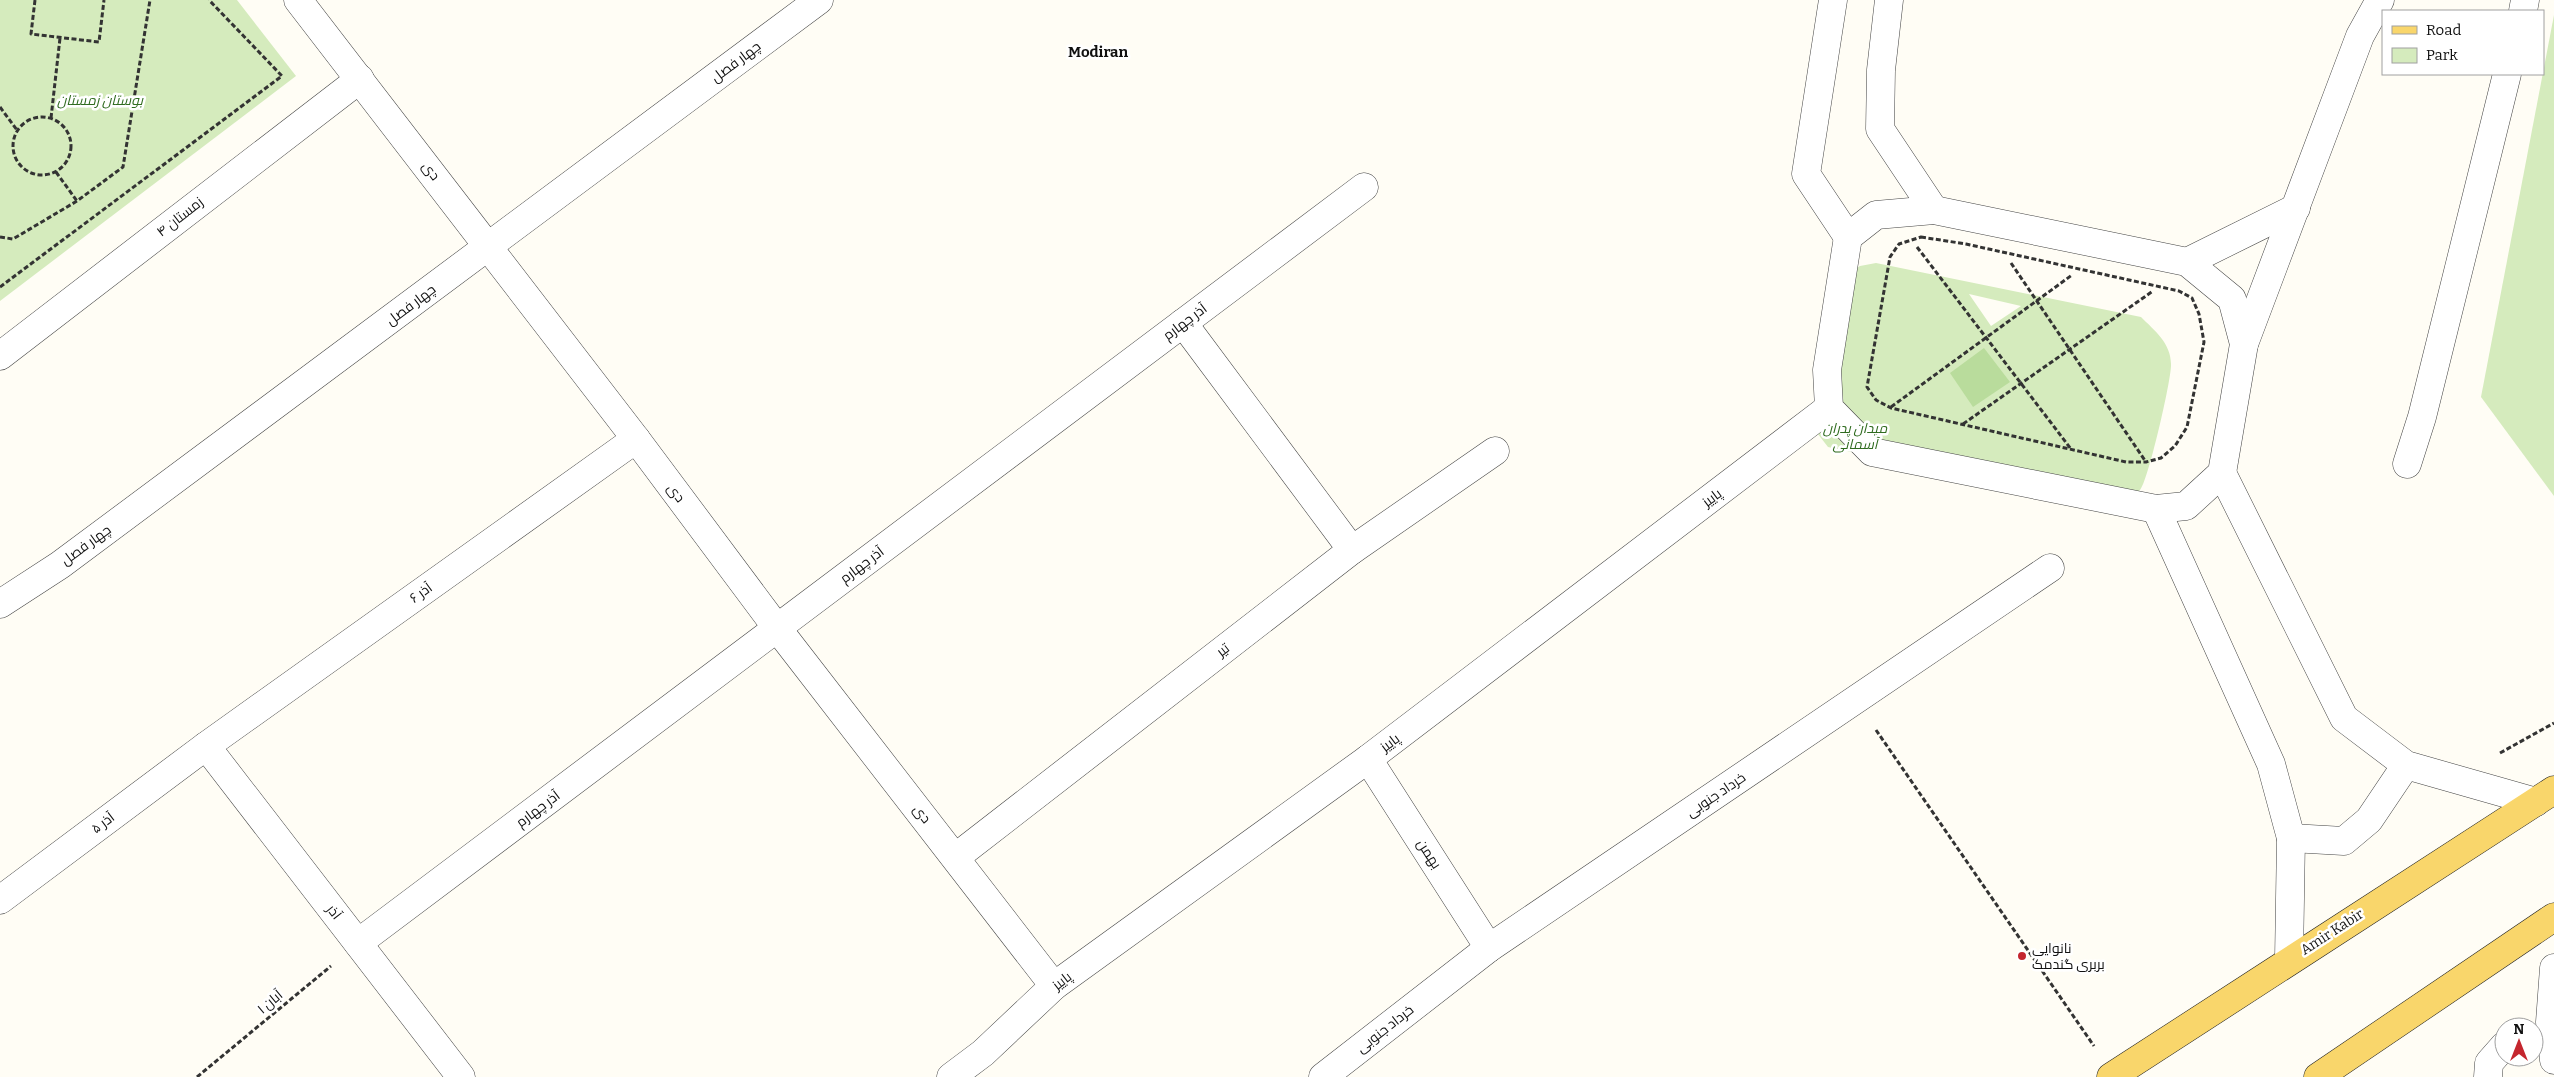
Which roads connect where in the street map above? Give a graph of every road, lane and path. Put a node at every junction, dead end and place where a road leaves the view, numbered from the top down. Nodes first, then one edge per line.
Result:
1 (35, 0) edge
2 (104, 0) edge
3 (150, 0) edge
4 (209, 0) edge
5 (298, 0) edge
6 (819, 0) edge
7 (1833, 0) edge
8 (1889, 0) edge
9 (2380, 0) edge
10 (60, 38) junction
11 (2507, 75) edge
12 (360, 79) junction
13 (0, 107) edge
14 (51, 118) junction
15 (17, 131) junction
16 (56, 172) junction
17 (1364, 187) dead end
18 (77, 201) junction
19 (2296, 208) junction
20 (1934, 210) junction
21 (1848, 237) junction
22 (0, 238) edge
23 (1912, 241) junction
24 (489, 247) junction
25 (2003, 252) junction
26 (2187, 262) junction
27 (2080, 269) junction
28 (2160, 286) junction
29 (0, 287) edge
30 (2036, 301) junction
31 (1184, 323) junction
32 (1986, 338) junction
33 (2244, 344) junction
34 (2070, 349) junction
35 (0, 356) edge
36 (2021, 383) junction
37 (1829, 408) junction
38 (1891, 408) junction
39 (1963, 424) junction
40 (636, 439) junction
41 (2072, 450) junction
42 (1495, 451) dead end
43 (2146, 462) junction
44 (2407, 464) dead end
45 (2222, 473) junction
46 (2156, 509) junction
47 (1352, 550) junction
48 (2050, 568) dead end
49 (0, 604) edge
50 (778, 628) junction
51 (1855, 701) junction
52 (2554, 723) edge
53 (206, 746) junction
54 (1368, 759) junction
55 (2406, 765) junction
56 (2454, 779) junction
57 (2545, 796) edge
58 (2291, 838) junction
59 (956, 857) junction
60 (0, 900) edge
61 (2554, 917) edge
62 (358, 944) junction
63 (1489, 948) junction
64 (2289, 959) junction
65 (2554, 968) edge
66 (1054, 986) junction
67 (2097, 1051) dead end
68 (2547, 1054) edge
69 (2494, 1057) edge
70 (197, 1077) edge
71 (461, 1077) edge
72 (951, 1077) edge
73 (1323, 1077) edge
74 (2111, 1077) edge
75 (2318, 1077) edge
76 (2488, 1077) edge

1 - 10 path
2 - 10 path
3 - 18 path
4 - 29 path
5 - 12 street, دی
6 - 24 street, چهار فصل
7 - 21 street
8 - 20 street
9 - 19 street
10 - 14 path
11 - 44 street
12 - 24 street, دی
12 - 35 street, زمستان ۴
13 - 15 path
14 - 15 path
14 - 16 path
15 - 16 path
16 - 18 path
17 - 31 street, آذر چهارم
18 - 22 path
19 - 26 street
19 - 33 street
20 - 21 street
20 - 26 street
21 - 37 street
23 - 25 path
23 - 32 path
23 - 38 path
24 - 40 street, دی
24 - 49 street, چهار فصل
25 - 27 path
25 - 30 path
26 - 33 street
27 - 28 path
27 - 30 path
28 - 34 path
28 - 43 path
30 - 32 path
30 - 34 path
31 - 47 street
31 - 50 street, آذر چهارم
32 - 36 path
32 - 38 path
33 - 45 street
34 - 36 path
34 - 43 path
36 - 39 path
36 - 41 path
37 - 46 street
37 - 54 street, پاییز
38 - 39 path
39 - 41 path
40 - 50 street, دی
40 - 53 street, آذر ۶
41 - 43 path
42 - 47 street, تیر
45 - 46 street
45 - 55 street
46 - 58 street
47 - 59 street, تیر
48 - 51 street, خرداد جنوبی
50 - 59 street, دی
50 - 62 street, آذر چهارم
51 - 63 street, خرداد جنوبی
51 - 67 path
52 - 56 path
53 - 60 street, آذر ۵
53 - 62 street, آذر
54 - 63 street, بهمن
54 - 66 street, پاییز
55 - 56 street
55 - 58 street
56 - 57 street
57 - 64 main road, Amir Kabir
58 - 64 street
59 - 66 street, دی
61 - 75 main road
62 - 70 path, آبان ۱
62 - 71 street, آذر
63 - 73 street, خرداد جنوبی
64 - 74 main road, Amir Kabir
65 - 68 street
66 - 72 street, پاییز
69 - 76 street

